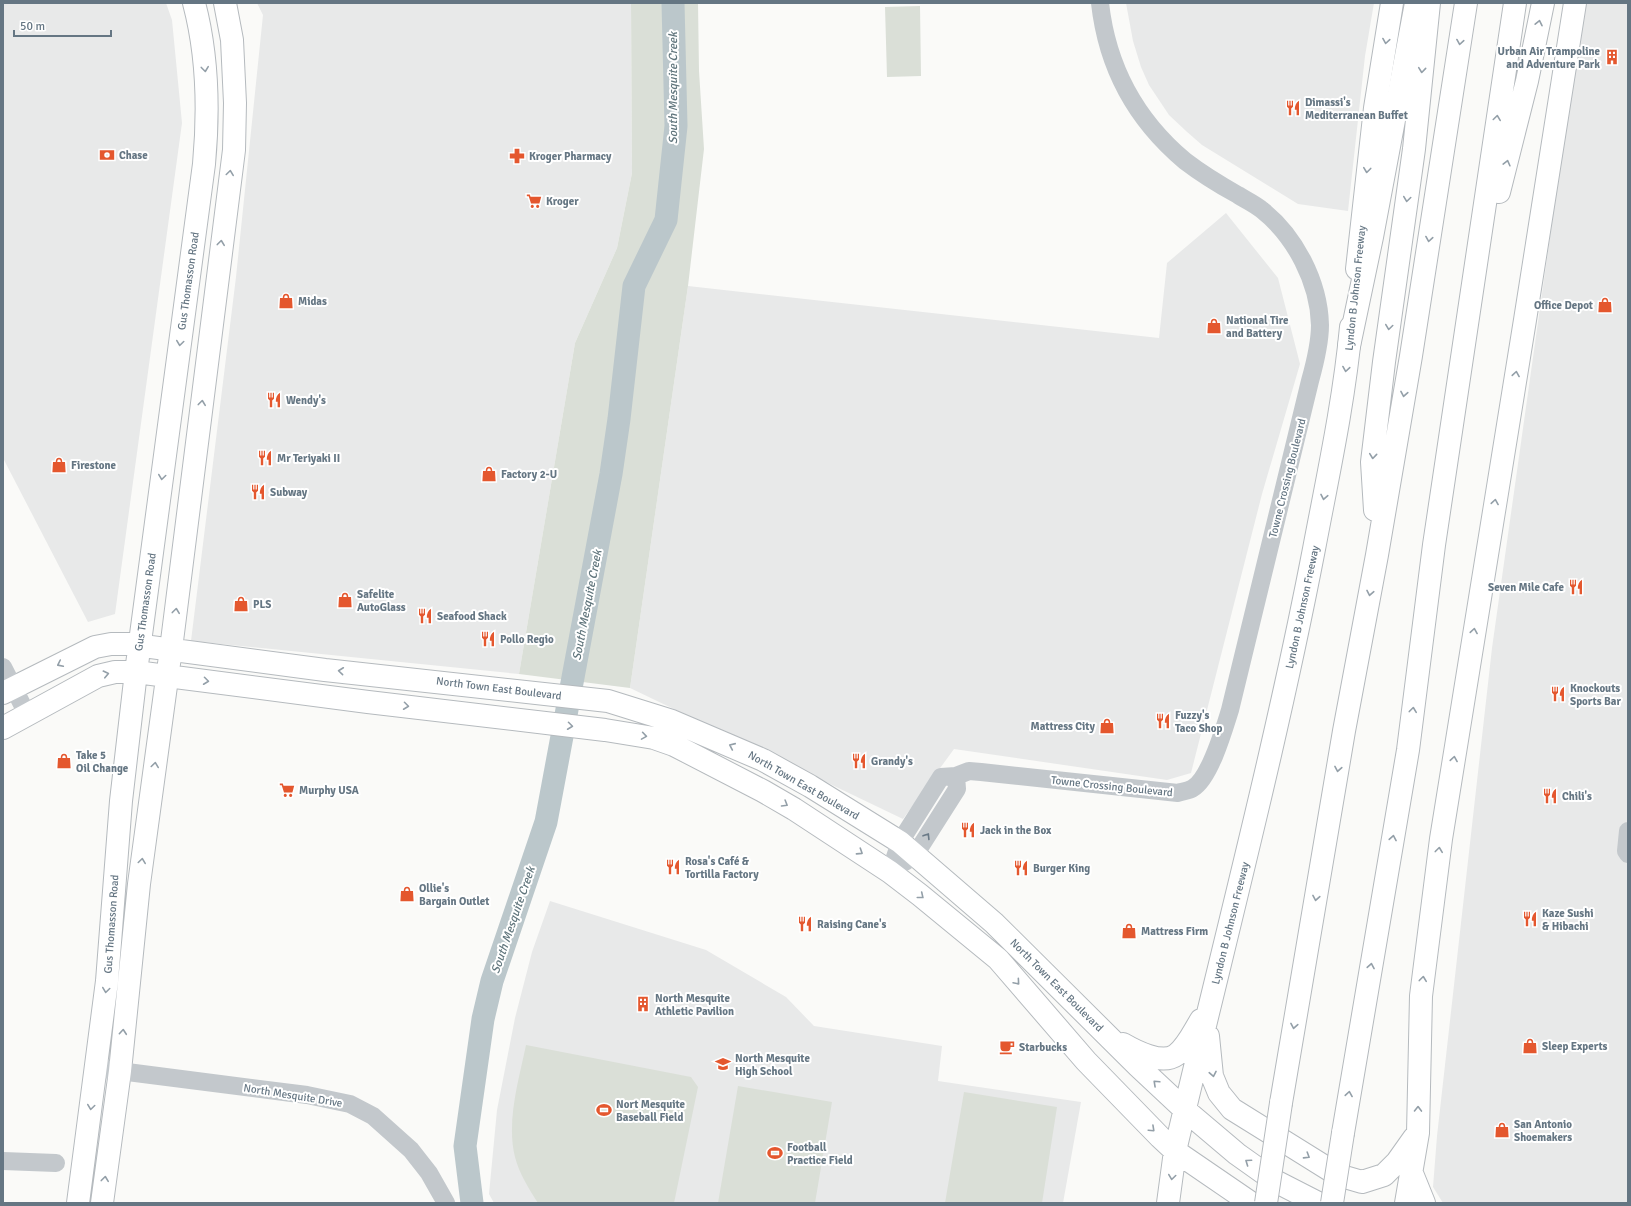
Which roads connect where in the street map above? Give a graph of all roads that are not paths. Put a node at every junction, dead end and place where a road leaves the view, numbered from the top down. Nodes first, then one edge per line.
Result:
1 (194, 3) edge
2 (225, 3) edge
3 (1100, 3) edge
4 (1392, 3) edge
5 (1416, 3) edge
6 (1429, 3) edge
7 (1466, 3) edge
8 (1515, 3) edge
9 (1543, 3) edge
10 (1575, 3) edge
11 (232, 40) junction
12 (202, 44) junction
13 (198, 208) junction
14 (225, 212) junction
15 (1478, 254) junction
16 (1350, 346) junction
17 (1377, 555) junction
18 (140, 646) junction
19 (171, 649) junction
20 (3, 667) edge
21 (136, 672) junction
22 (380, 675) junction
23 (167, 676) junction
24 (8, 690) edge
25 (368, 702) junction
26 (27, 714) junction
27 (3, 728) edge
28 (763, 760) junction
29 (751, 786) junction
30 (1628, 831) edge
31 (907, 848) junction
32 (1628, 854) edge
33 (890, 872) junction
34 (114, 881) junction
35 (139, 884) junction
36 (1209, 1011) junction
37 (1107, 1035) junction
38 (96, 1068) junction
39 (120, 1071) junction
40 (1185, 1110) junction
41 (1418, 1133) junction
42 (1175, 1151) junction
43 (3, 1162) edge
44 (56, 1164) dead end
45 (1411, 1171) junction
46 (78, 1203) edge
47 (102, 1203) edge
48 (446, 1203) edge
49 (1168, 1203) edge
50 (1251, 1203) edge
51 (1266, 1203) edge
52 (1318, 1203) edge
53 (1332, 1203) edge
54 (1406, 1203) edge
55 (1424, 1203) edge

1 - 12 main road, Gus Thomasson Road
2 - 11 main road, Gus Thomasson Road
3 - 31 street, Towne Crossing Boulevard
4 -> 16 main road, Lyndon B Johnson Freeway
5 - 16 main road
6 -> 17 main road
7 -> 17 main road
15 -> 8 main road
15 -> 9 main road
41 -> 10 main road
11 - 12 main road
14 -> 11 main road, Gus Thomasson Road
12 -> 13 main road, Gus Thomasson Road
13 - 14 main road
13 -> 18 main road, Gus Thomasson Road
19 -> 14 main road, Gus Thomasson Road
53 -> 15 main road, bridge
16 -> 36 main road, Lyndon B Johnson Freeway
17 -> 51 main road, bridge
18 - 19 main road, North Town East Boulevard
18 - 21 main road, Gus Thomasson Road
18 -> 24 main road, North Town East Boulevard
22 -> 19 main road, North Town East Boulevard
19 - 23 main road, Gus Thomasson Road
20 - 24 street
21 - 23 main road
26 -> 21 main road
21 - 34 main road, Gus Thomasson Road
22 - 25 main road
28 -> 22 main road, North Town East Boulevard
23 -> 25 main road
35 -> 23 main road, Gus Thomasson Road
24 - 26 street
25 -> 29 main road
26 - 27 main road
28 - 29 main road
28 - 31 main road, North Town East Boulevard
29 -> 33 main road
30 - 32 street
31 - 33 street, Towne Crossing Boulevard
31 - 37 main road, North Town East Boulevard
33 -> 42 main road
34 - 35 main road
34 -> 38 main road, Gus Thomasson Road
39 -> 35 main road, Gus Thomasson Road
36 - 37 main road
36 - 40 main road, Lyndon B Johnson Freeway
36 -> 41 main road
40 -> 37 main road, North Town East Boulevard
38 - 39 street, North Mesquite Drive
38 -> 46 main road, Gus Thomasson Road
47 -> 39 main road, Gus Thomasson Road
39 - 48 street, North Mesquite Drive
40 - 42 main road, Lyndon B Johnson Freeway
52 -> 40 main road, North Town East Boulevard
41 - 45 main road
42 -> 49 main road, Lyndon B Johnson Freeway
42 - 50 main road
43 - 44 street
45 - 54 main road
45 - 55 main road

